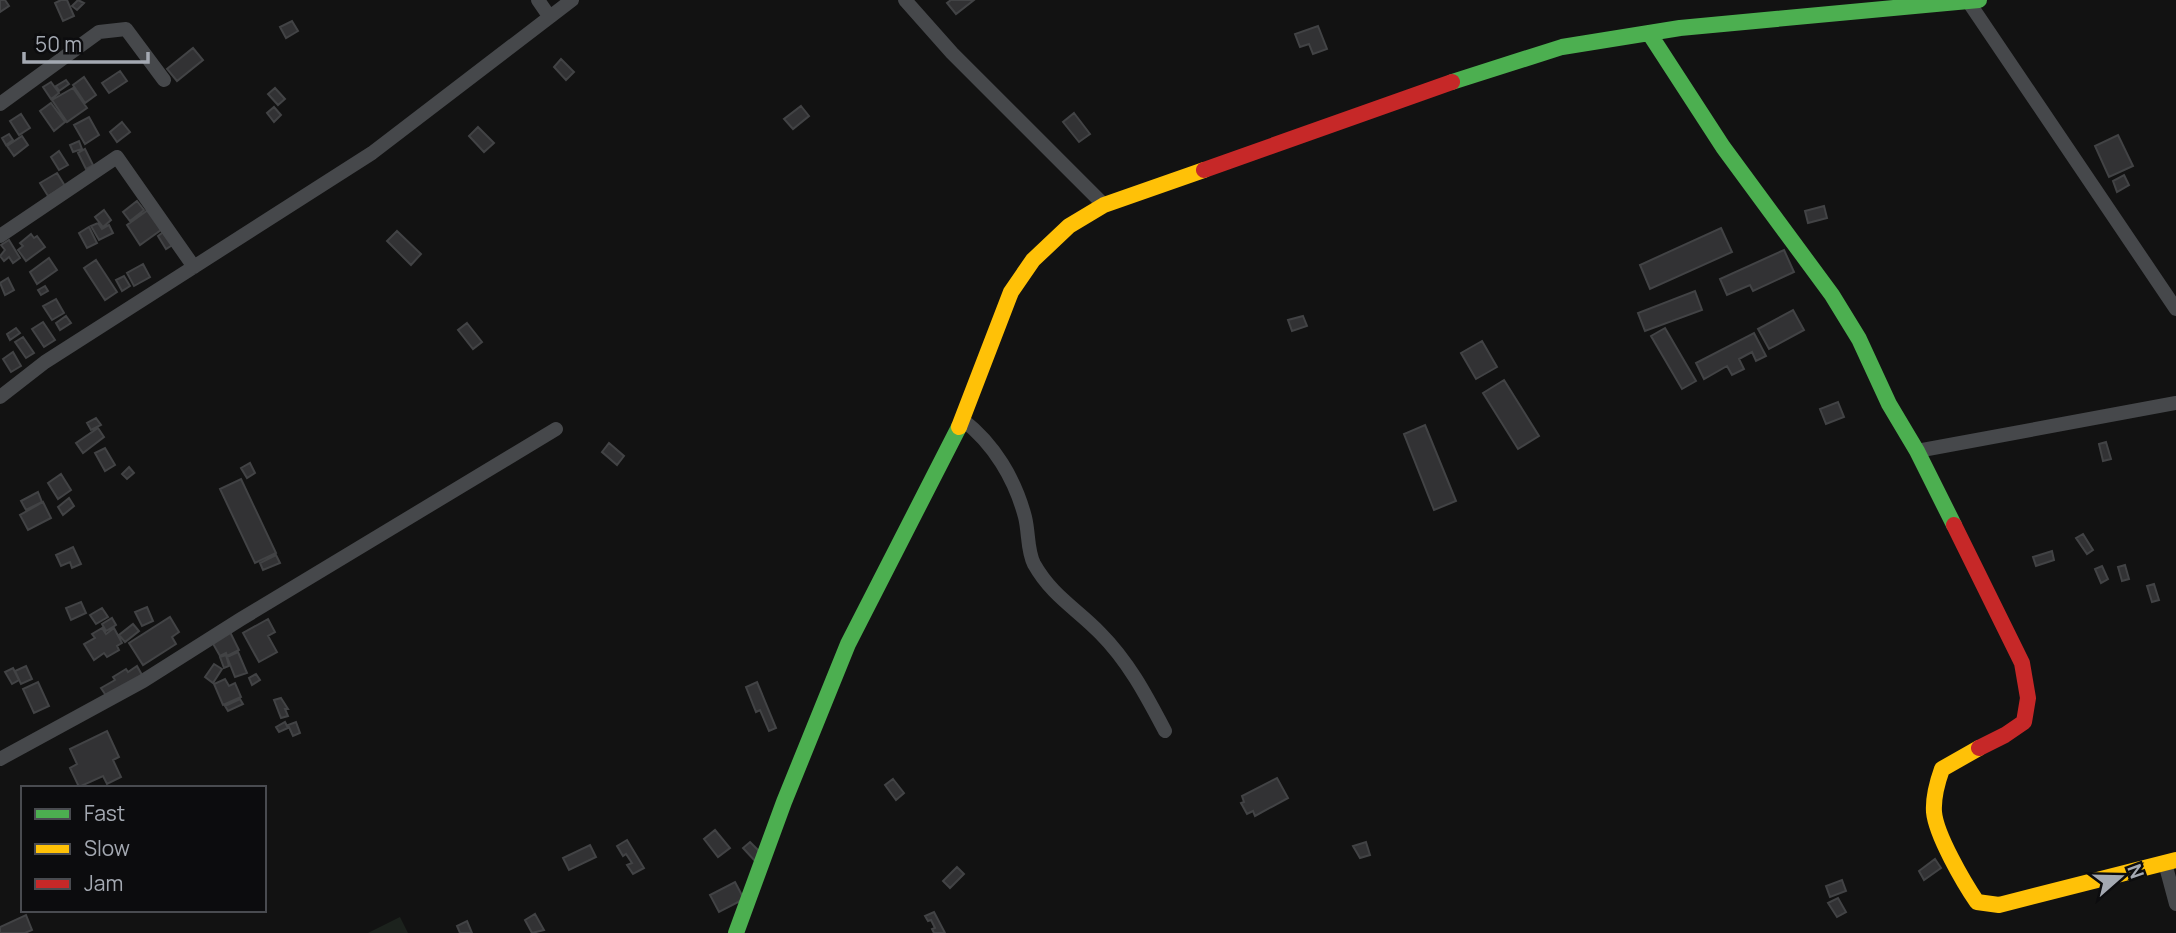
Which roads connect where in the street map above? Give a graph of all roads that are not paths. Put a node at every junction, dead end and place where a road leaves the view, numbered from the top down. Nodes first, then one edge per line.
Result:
1 (538, 0) edge
2 (572, 0) edge
3 (905, 0) edge
4 (1974, 1) edge
5 (549, 16) junction
6 (1649, 33) junction
7 (164, 80) dead end
8 (0, 104) edge
9 (1104, 205) junction
10 (0, 236) edge
11 (194, 267) junction
12 (2176, 309) edge
13 (0, 397) edge
14 (2176, 403) edge
15 (963, 420) junction
16 (555, 429) dead end
17 (1917, 451) junction
18 (1165, 731) dead end
19 (0, 759) edge
20 (2170, 862) edge
21 (2176, 904) edge
22 (736, 933) edge

1 - 5 street
2 - 5 street
3 - 9 street
4 - 6 street
4 - 12 street
5 - 11 street
6 - 9 street
6 - 17 street
7 - 8 street
9 - 15 street
10 - 11 street
11 - 13 street
14 - 17 street
15 - 18 street
15 - 22 street
16 - 19 street
17 - 20 street
20 - 21 street

